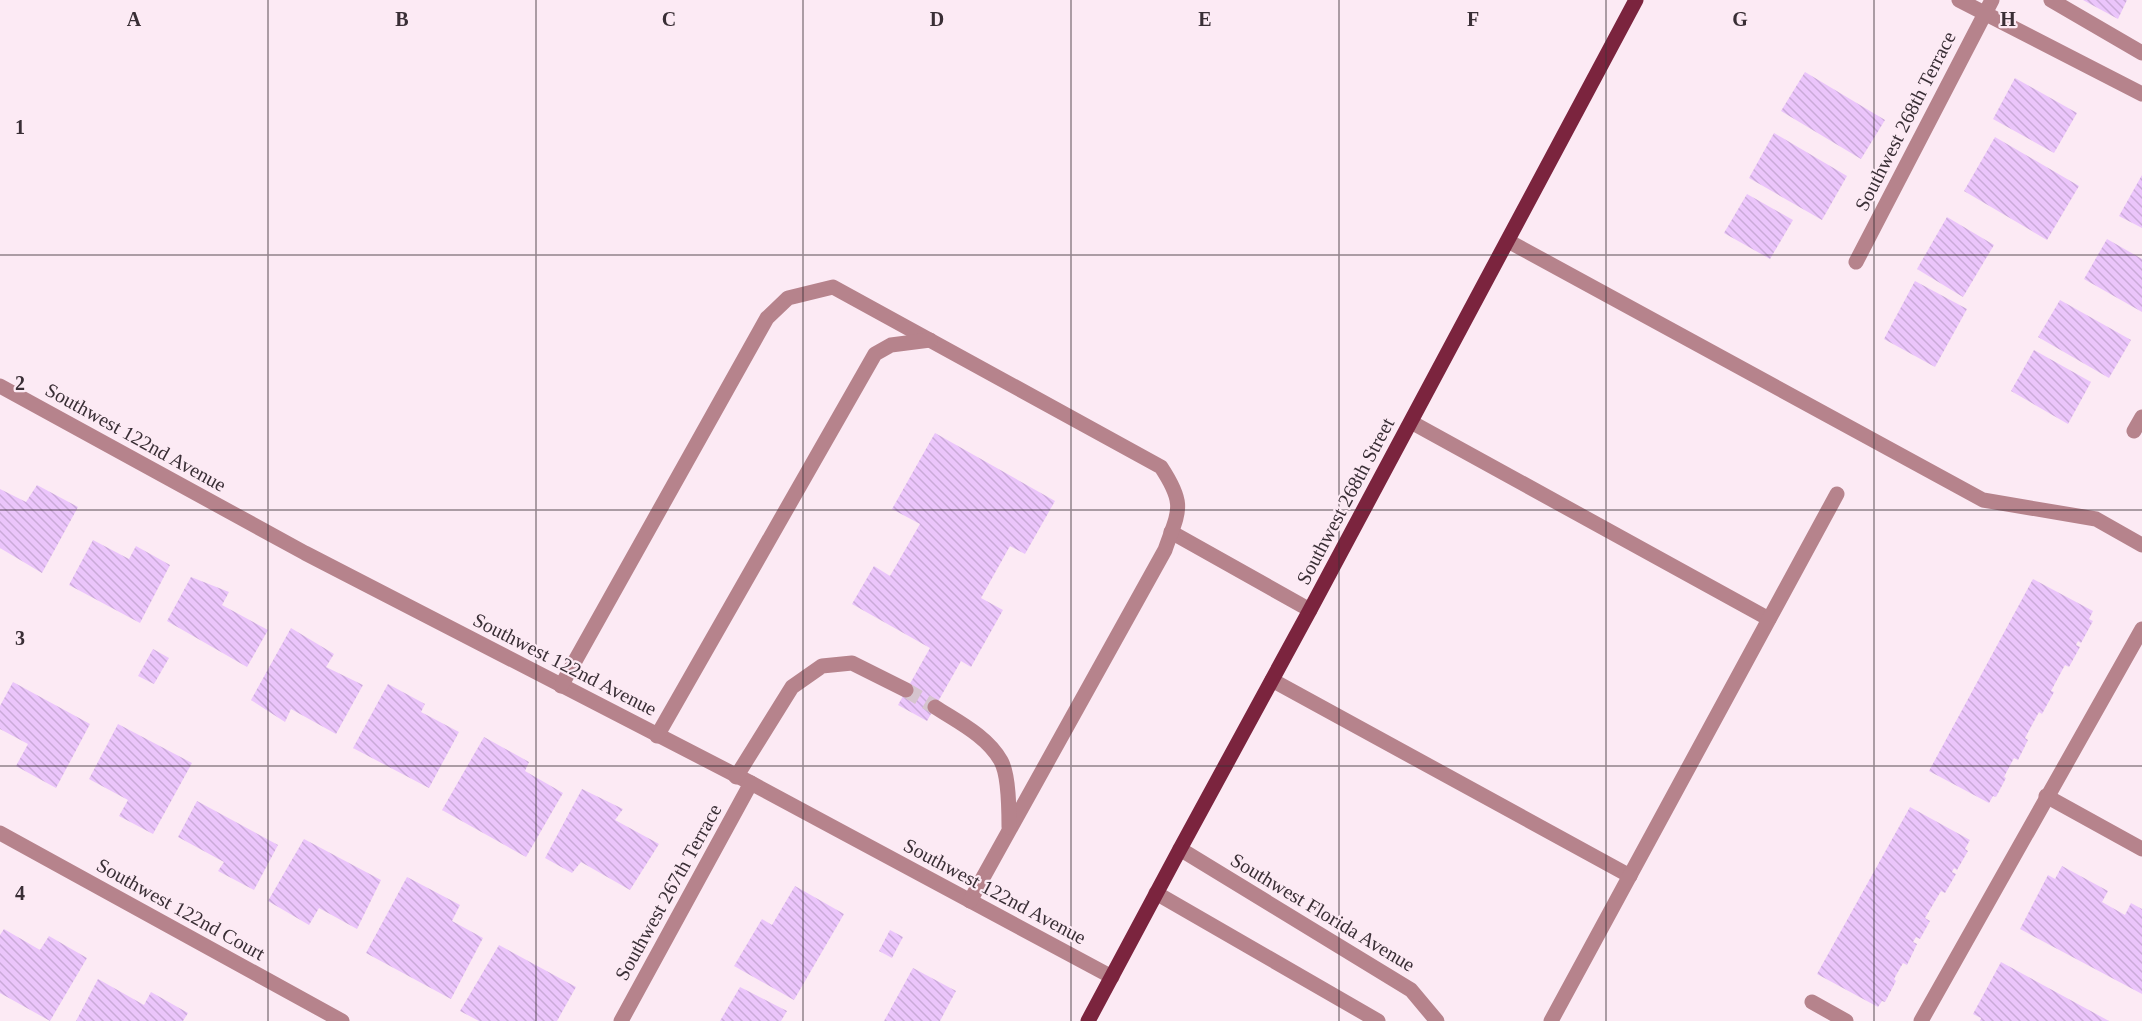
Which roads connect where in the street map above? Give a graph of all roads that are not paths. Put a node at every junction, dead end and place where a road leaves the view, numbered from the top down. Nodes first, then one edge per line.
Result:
1 (1636, 0) edge
2 (1959, 0) edge
3 (2051, 0) edge
4 (1988, 7) edge
5 (2142, 53) edge
6 (2142, 94) edge
7 (1508, 241) junction
8 (1856, 262) dead end
9 (930, 340) junction
10 (0, 386) edge
11 (2142, 417) edge
12 (1411, 422) junction
13 (2134, 431) dead end
14 (1837, 494) dead end
15 (1171, 532) junction
16 (2142, 545) edge
17 (1310, 610) junction
18 (1769, 619) junction
19 (2142, 629) edge
20 (1272, 680) junction
21 (561, 686) junction
22 (906, 690) tunnel mouth
23 (935, 707) tunnel mouth
24 (657, 736) junction
25 (736, 777) junction
26 (751, 783) junction
27 (2046, 796) junction
28 (1009, 830) junction
29 (0, 833) edge
30 (1180, 849) junction
31 (2142, 849) edge
32 (1630, 876) junction
33 (1156, 893) junction
34 (970, 901) junction
35 (1112, 977) junction
36 (1812, 1002) dead end
37 (342, 1021) edge
38 (621, 1021) edge
39 (1088, 1021) edge
40 (1378, 1021) edge
41 (1437, 1021) edge
42 (1551, 1021) edge
43 (1846, 1021) edge
44 (1921, 1021) edge

1 - 7 main road, Southwest 268th Street
2 - 4 street
3 - 5 street
4 - 6 street
4 - 8 street, Southwest 268th Terrace
7 - 12 main road, Southwest 268th Street
7 - 16 street
9 - 15 street
9 - 21 street
9 - 24 street
10 - 21 street, Southwest 122nd Avenue
11 - 13 street
12 - 17 main road, Southwest 268th Street
12 - 18 street
14 - 18 street
15 - 17 street
15 - 28 street
17 - 20 main road, Southwest 268th Street
18 - 32 street
19 - 27 street
20 - 30 main road, Southwest 268th Street
20 - 32 street
21 - 24 street, Southwest 122nd Avenue
22 - 25 street
23 - 28 street
24 - 25 street, Southwest 122nd Avenue
25 - 26 street, Southwest 122nd Avenue
26 - 34 street, Southwest 122nd Avenue
26 - 38 street, Southwest 267th Terrace
27 - 31 street
27 - 44 street
28 - 34 street
29 - 37 street, Southwest 122nd Court
30 - 33 main road, Southwest 268th Street
30 - 41 street, Southwest Florida Avenue
32 - 42 street
33 - 35 main road, Southwest 268th Street
33 - 40 street
34 - 35 street, Southwest 122nd Avenue
35 - 39 main road, Southwest 268th Street
36 - 43 street

